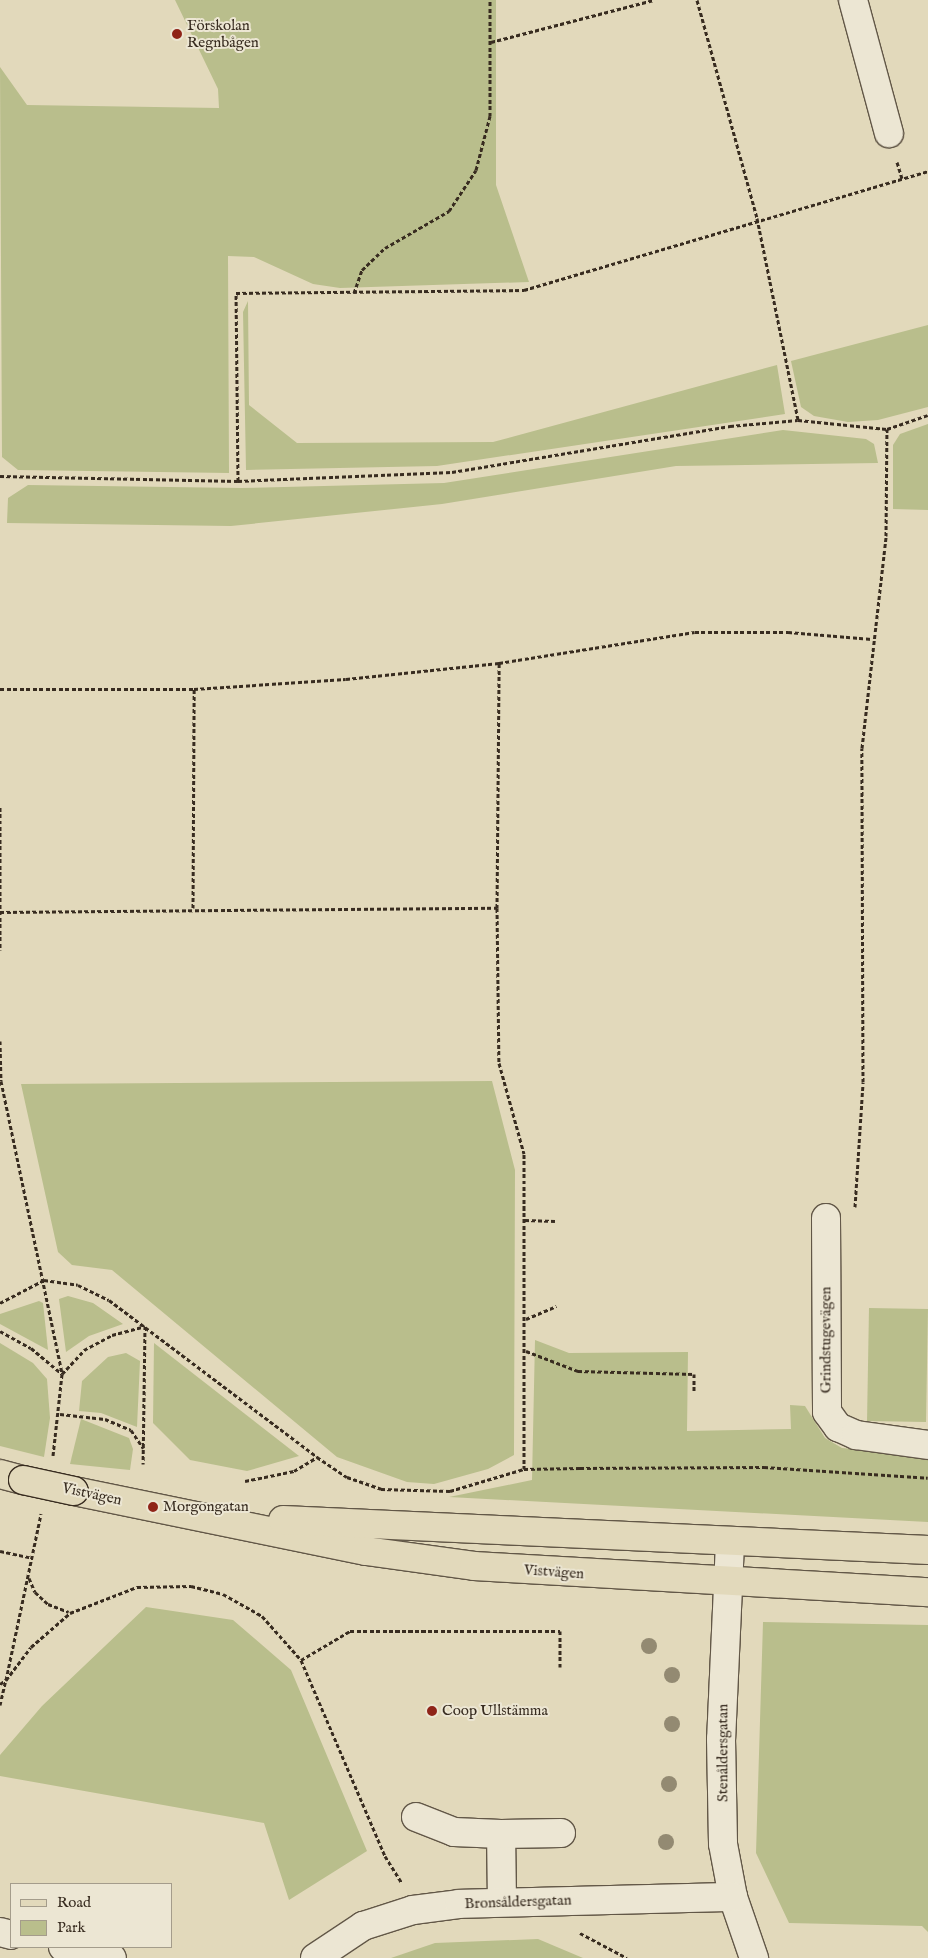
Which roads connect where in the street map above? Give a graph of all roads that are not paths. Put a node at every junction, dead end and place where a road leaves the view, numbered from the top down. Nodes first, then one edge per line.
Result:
1 (853, 0) edge
2 (889, 133) dead end
3 (826, 1218) dead end
4 (928, 1445) edge
5 (12, 1477) edge
6 (184, 1513) junction
7 (730, 1543) junction
8 (928, 1550) edge
9 (728, 1583) junction
10 (928, 1592) edge
11 (416, 1817) dead end
12 (562, 1833) dead end
13 (502, 1834) junction
14 (733, 1897) junction
15 (502, 1902) junction
16 (67, 1948) edge
17 (98, 1956) edge
18 (316, 1958) edge
19 (754, 1958) edge

1 - 2 street
3 - 4 street, Grindstugevägen
5 - 6 main road, Vistvägen, bridge
6 - 7 main road, Vistvägen
6 - 9 main road, Vistvägen
7 - 8 main road, Vistvägen
7 - 9 street, Stenåldersgatan
9 - 10 main road, Vistvägen
9 - 14 street, Stenåldersgatan
11 - 13 street
12 - 13 street
13 - 15 street
14 - 15 street, Bronsåldersgatan
14 - 19 street, Stenåldersgatan
15 - 18 street, Bronsåldersgatan
16 - 17 street

